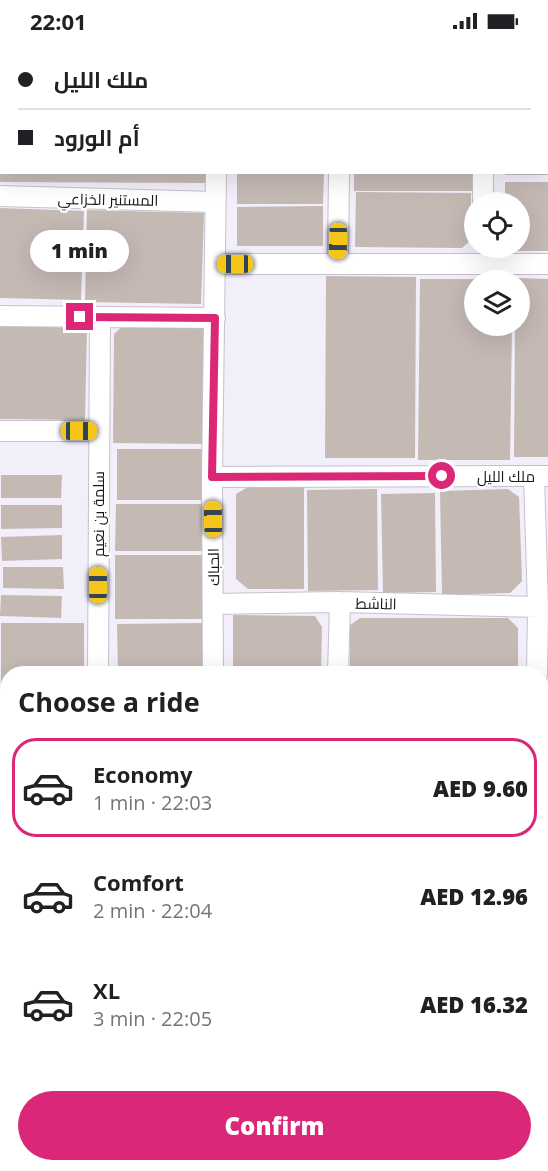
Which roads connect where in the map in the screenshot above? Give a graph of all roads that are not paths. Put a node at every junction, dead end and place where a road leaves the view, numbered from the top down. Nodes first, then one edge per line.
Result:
1 (216, 174) edge
2 (339, 174) edge
3 (483, 174) edge
4 (483, 192) edge
5 (0, 196) edge
6 (215, 202) junction
7 (464, 257) edge
8 (498, 258) edge
9 (338, 263) junction
10 (215, 264) junction
11 (548, 264) edge
12 (0, 316) edge
13 (100, 318) junction
14 (215, 318) junction
15 (0, 431) edge
16 (99, 431) junction
17 (541, 476) edge
18 (212, 477) junction
19 (339, 602) junction
20 (214, 604) junction
21 (538, 607) junction
22 (98, 666) edge
23 (213, 666) edge
24 (338, 666) edge
25 (537, 666) edge

1 - 6 street, الحباك
2 - 9 street
3 - 4 street
5 - 6 street, المستنير الخزاعي
6 - 10 street, الحباك
7 - 9 street
8 - 11 street
9 - 10 street
10 - 14 street, الحباك
12 - 13 street
13 - 14 street
13 - 16 street, سلمة بن نعيم
14 - 18 street, الحباك
15 - 16 street
16 - 22 street, سلمة بن نعيم
17 - 18 street, ملك الليل
17 - 21 street
18 - 20 street, الحباك
19 - 20 street, الناشط
19 - 21 street, الناشط
19 - 24 street
20 - 23 street, الحباك
21 - 25 street

